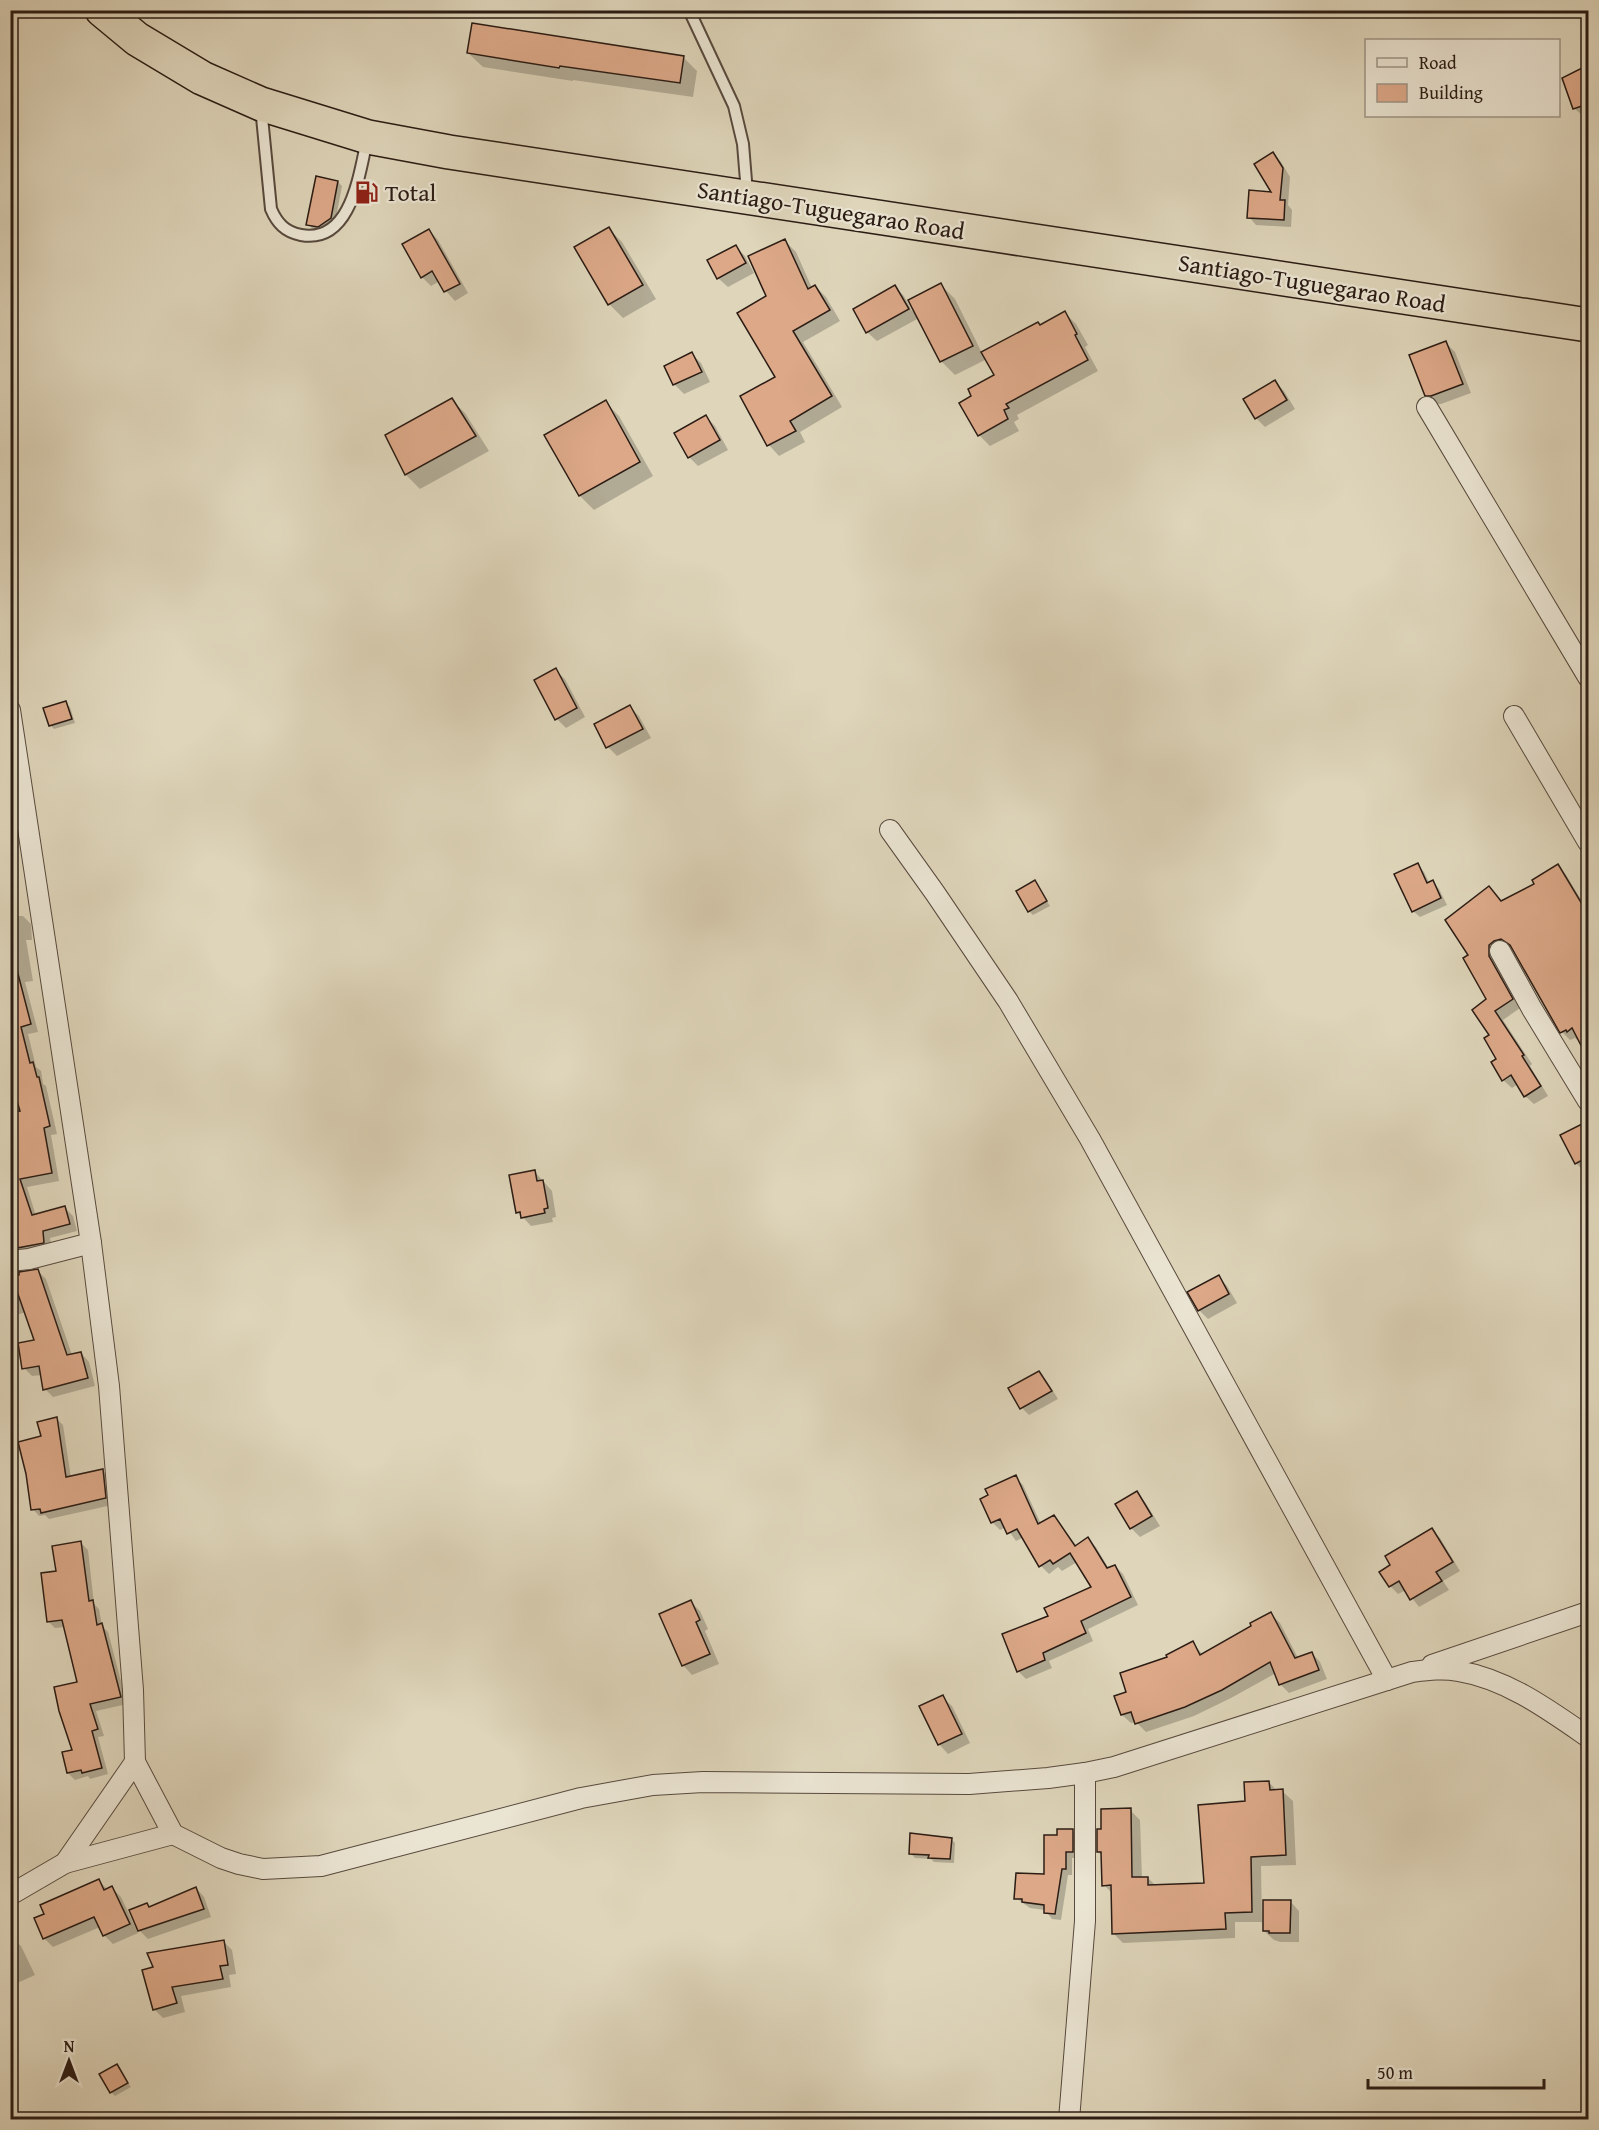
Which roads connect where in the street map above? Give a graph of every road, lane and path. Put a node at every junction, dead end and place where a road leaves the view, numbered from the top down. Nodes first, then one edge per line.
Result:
1 (102, 10) edge
2 (689, 10) edge
3 (261, 104) junction
4 (368, 137) junction
5 (748, 197) junction
6 (1588, 325) edge
7 (1427, 407) dead end
8 (1588, 677) edge
9 (10, 710) edge
10 (1514, 716) dead end
11 (890, 830) dead end
12 (1588, 842) edge
13 (1500, 951) dead end
14 (1588, 1101) edge
15 (91, 1243) junction
16 (10, 1261) edge
17 (1588, 1612) edge
18 (1412, 1672) junction
19 (1387, 1680) junction
20 (1588, 1737) edge
21 (135, 1762) junction
22 (1085, 1773) junction
23 (173, 1834) junction
24 (65, 1863) junction
25 (10, 1895) edge
26 (1070, 2120) edge

1 - 3 highway, Santiago-Tuguegarao Road
2 - 5 lane
3 - 4 highway, Santiago-Tuguegarao Road
3 - 4 lane
4 - 5 highway, Santiago-Tuguegarao Road
5 - 6 highway, Santiago-Tuguegarao Road
7 - 8 street
9 - 15 street
10 - 12 street
11 - 19 street
13 - 14 street
15 - 16 street
15 - 21 street
17 - 18 street
18 - 19 street
18 - 20 street
19 - 22 street
21 - 23 street
21 - 24 street
22 - 23 street
22 - 26 street
23 - 24 street
24 - 25 street

